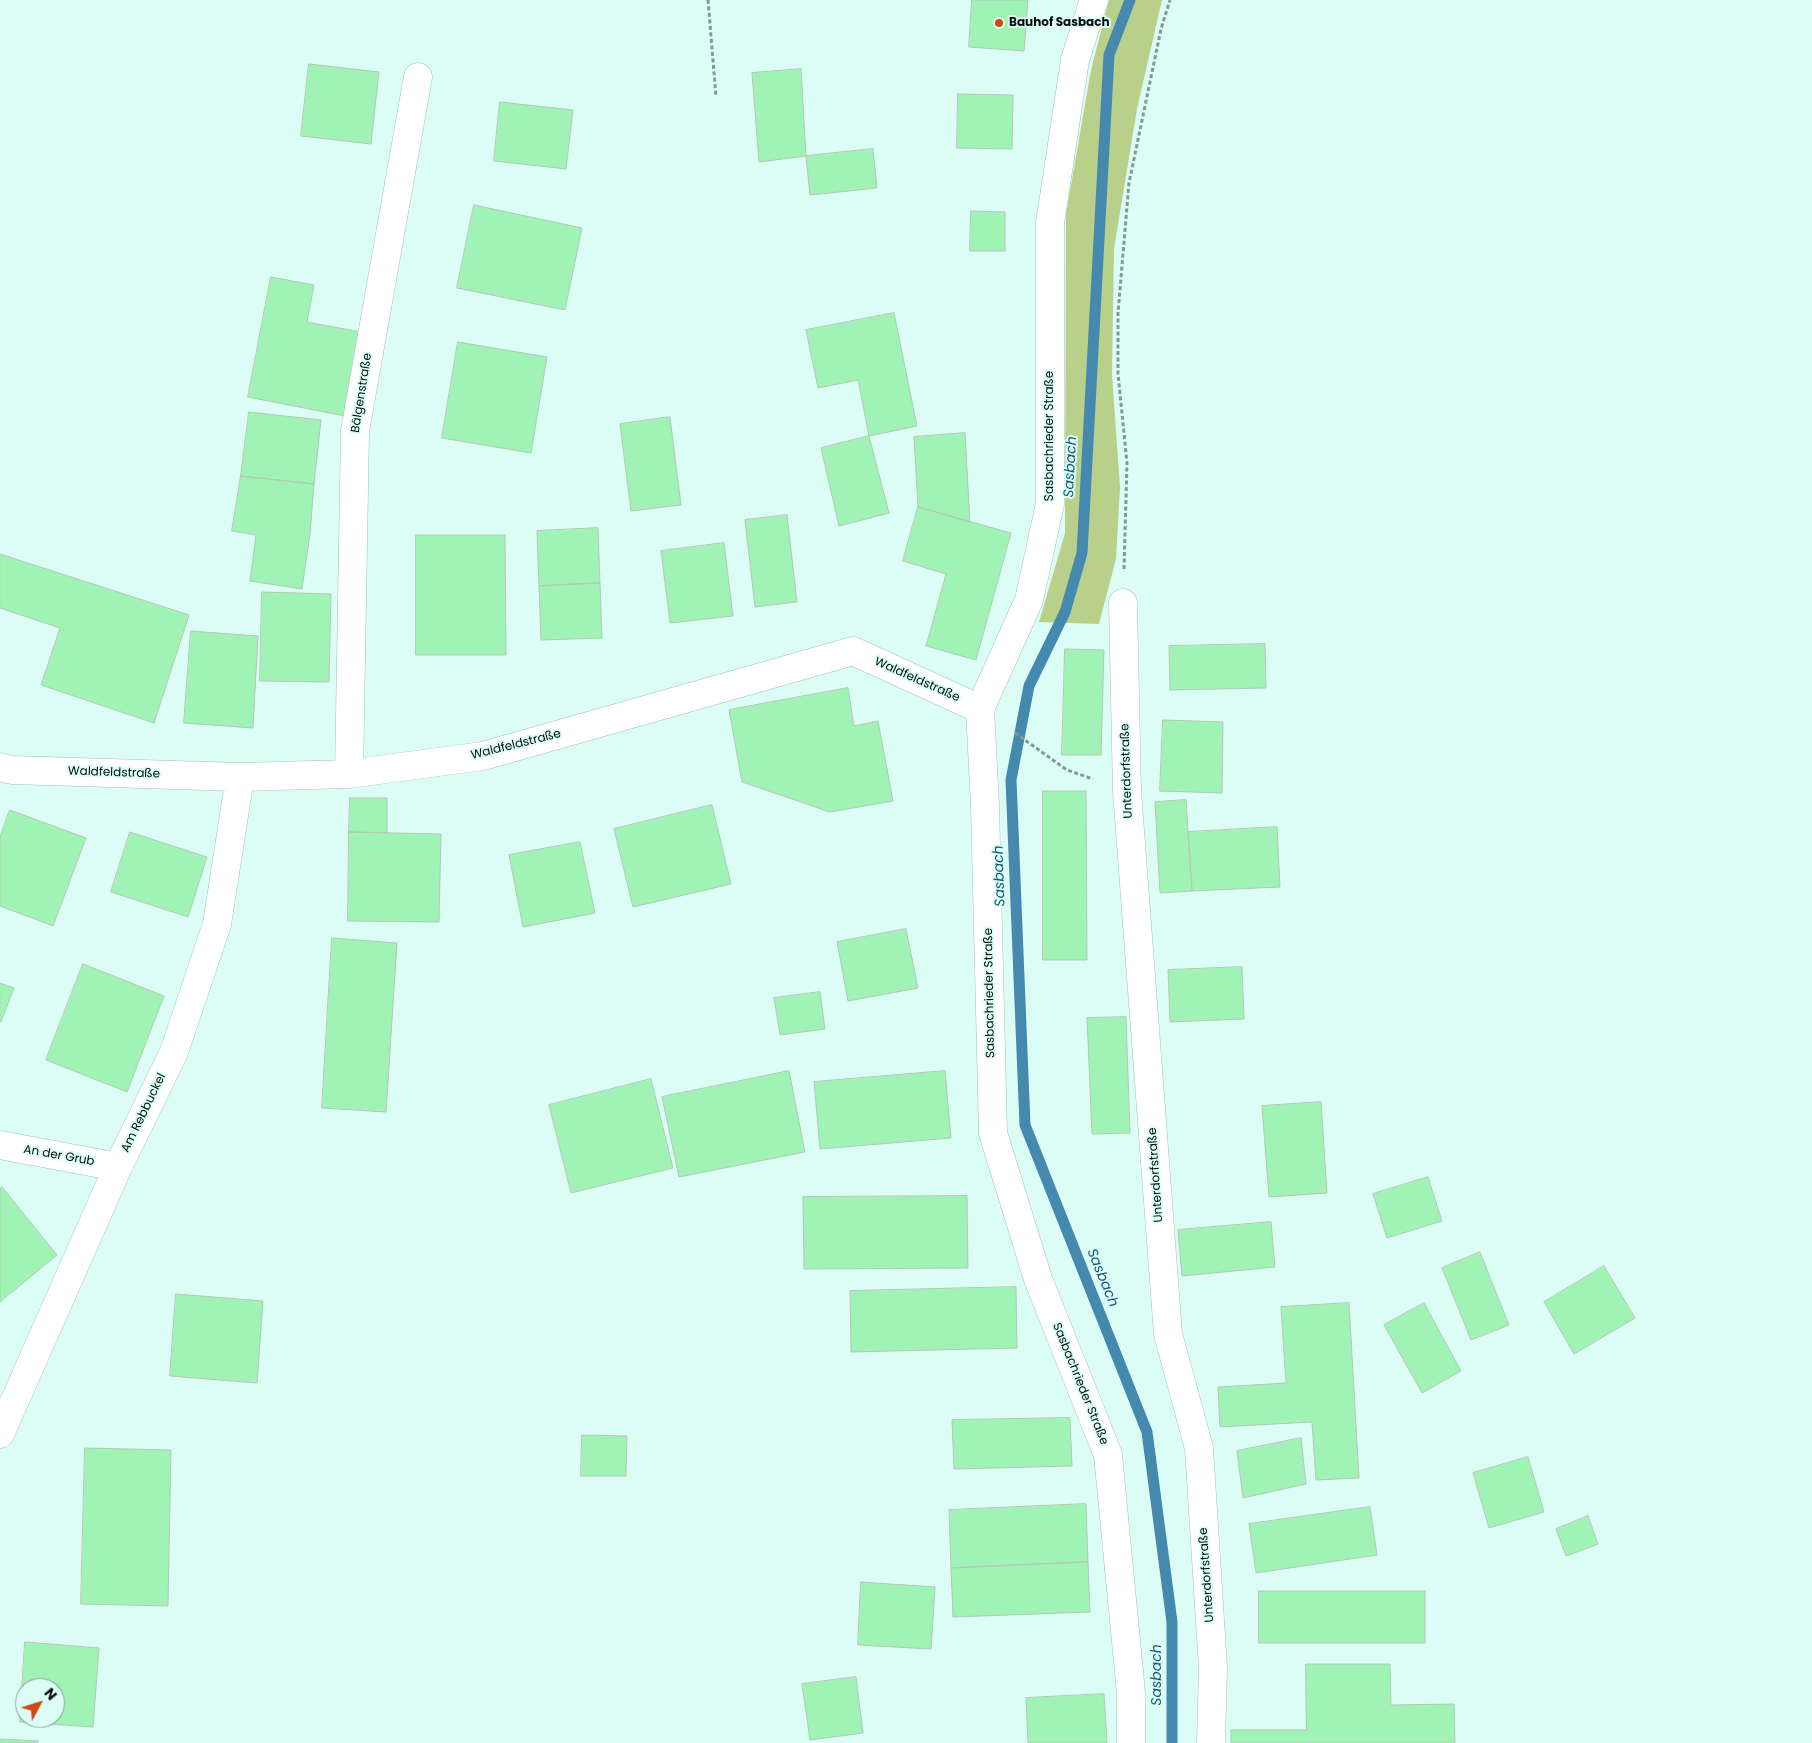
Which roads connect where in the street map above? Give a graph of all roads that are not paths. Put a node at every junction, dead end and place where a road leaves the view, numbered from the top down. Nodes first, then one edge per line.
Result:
1 (1094, 0) edge
2 (418, 77) dead end
3 (1123, 603) road end
4 (980, 709) junction
5 (0, 767) edge
6 (349, 774) junction
7 (240, 776) junction
8 (0, 1146) edge
9 (118, 1167) junction
10 (0, 1434) edge
11 (1131, 1743) edge
12 (1211, 1743) edge

1 - 4 street, Sasbachrieder Straße
2 - 6 street, Bälgenstraße
3 - 12 street, Unterdorfstraße
4 - 6 street, Waldfeldstraße
4 - 11 street, Sasbachrieder Straße
5 - 7 street, Waldfeldstraße
6 - 7 street, Waldfeldstraße
7 - 9 street, Am Rebbuckel
8 - 9 street, An der Grub
9 - 10 street, Am Rebbuckel

